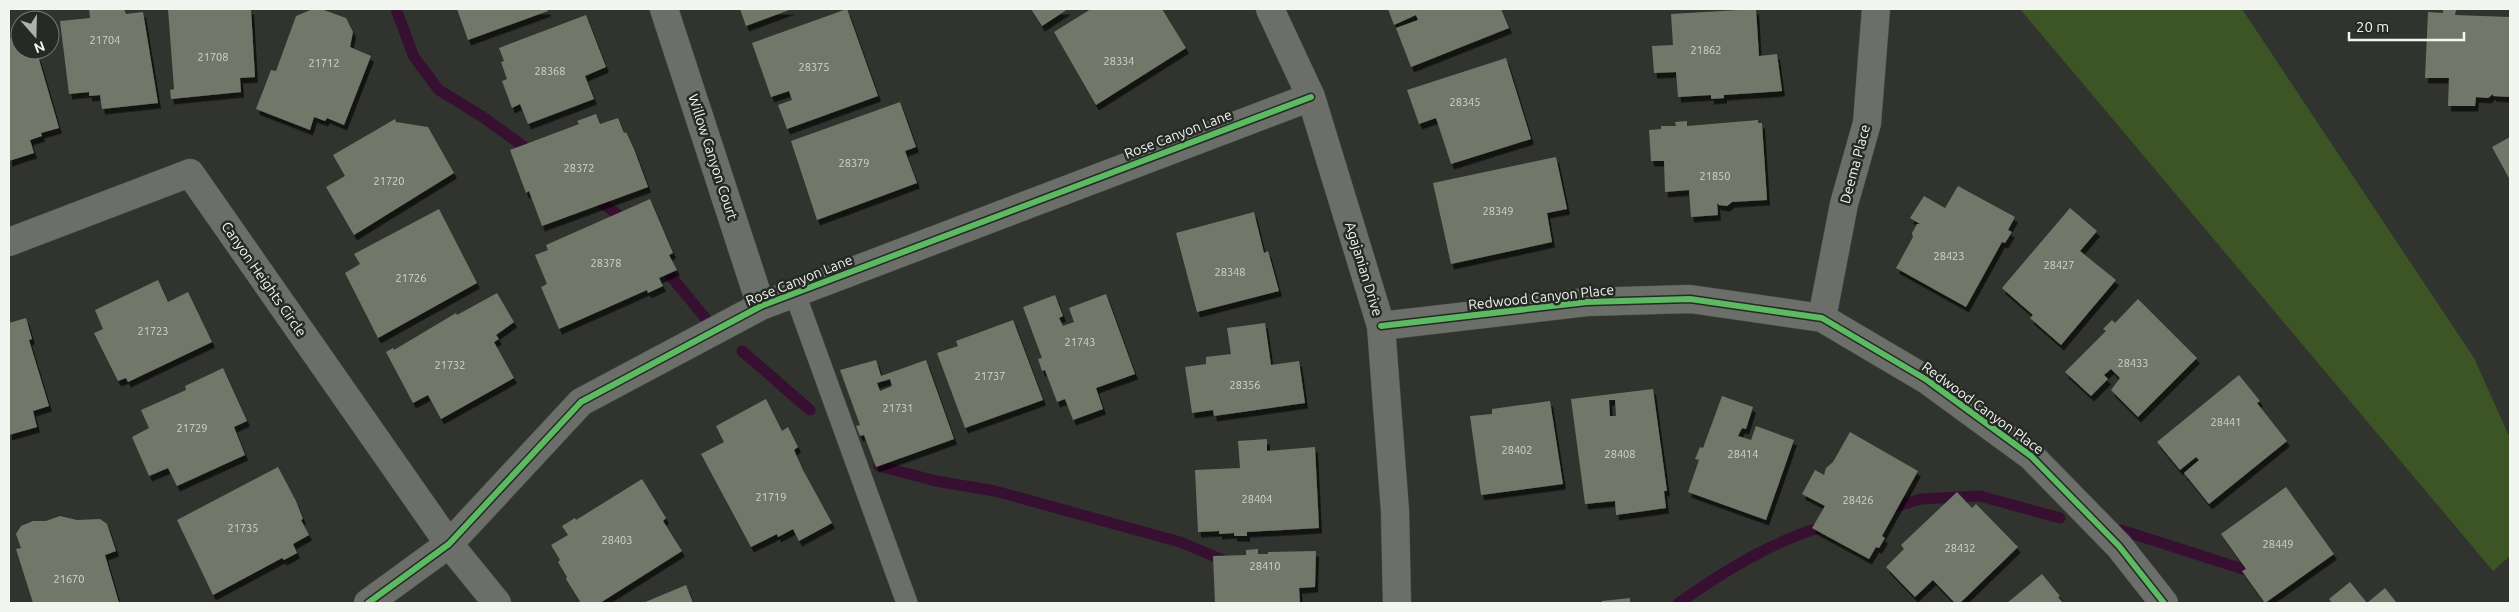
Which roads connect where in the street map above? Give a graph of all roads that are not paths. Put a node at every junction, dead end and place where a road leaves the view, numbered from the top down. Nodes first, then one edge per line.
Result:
1 (664, 9) edge
2 (1270, 9) edge
3 (1876, 9) edge
4 (1311, 97) junction
5 (9, 242) edge
6 (795, 294) junction
7 (762, 306) junction
8 (1822, 318) junction
9 (1382, 326) junction
10 (449, 544) junction
11 (368, 603) edge
12 (497, 603) edge
13 (907, 603) edge
14 (1397, 603) edge
15 (2164, 603) edge

1 - 7 street, Willow Canyon Court
2 - 4 street, Agajanian Drive
3 - 8 street, Deema Place
4 - 6 street, Rose Canyon Lane
4 - 9 street, Agajanian Drive
5 - 10 street, Canyon Heights Circle
6 - 7 street, Rose Canyon Lane
6 - 13 lane
7 - 10 street, Rose Canyon Lane
8 - 9 street, Redwood Canyon Place
8 - 15 street, Redwood Canyon Place
9 - 14 street, Agajanian Drive
10 - 11 street, Rose Canyon Lane
10 - 12 street

